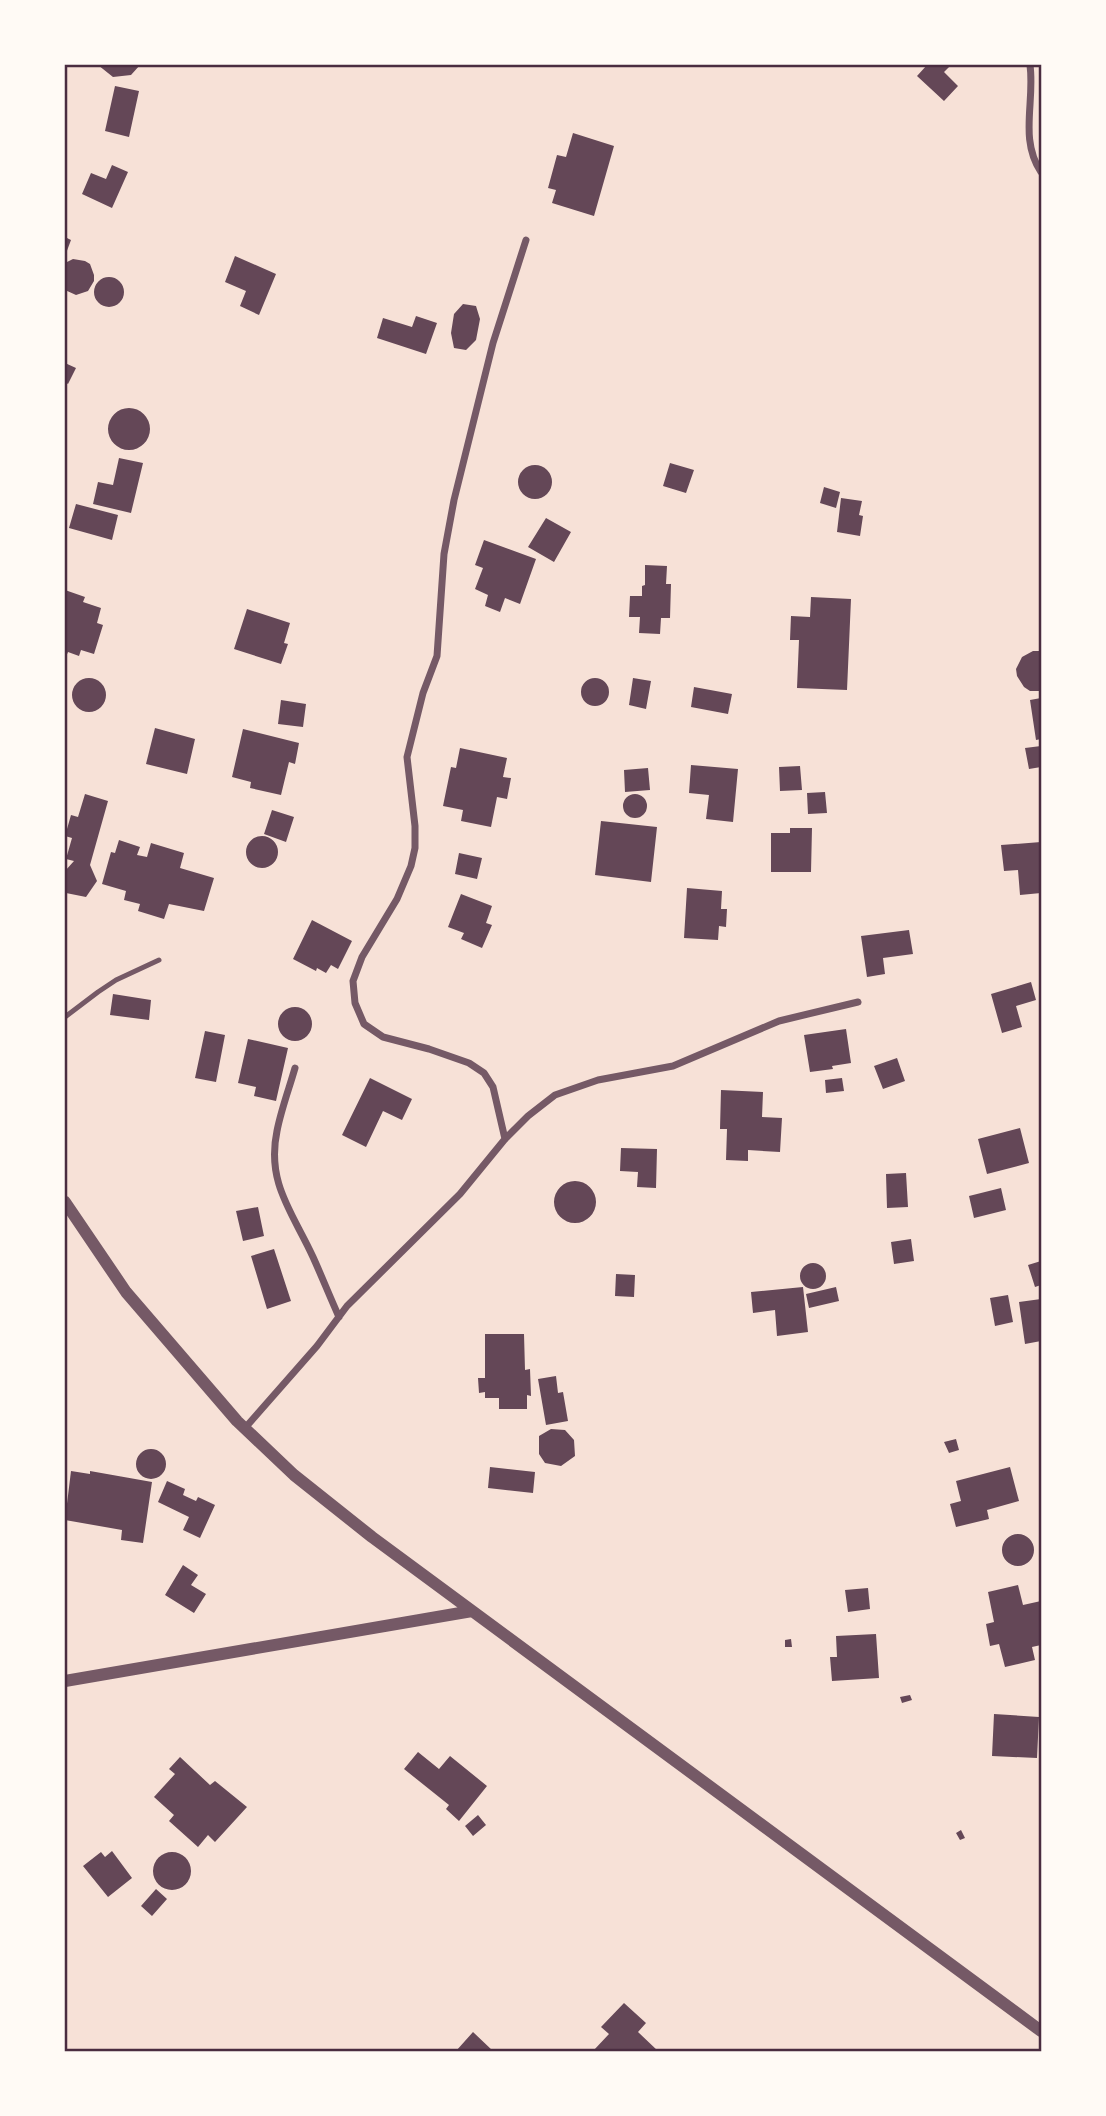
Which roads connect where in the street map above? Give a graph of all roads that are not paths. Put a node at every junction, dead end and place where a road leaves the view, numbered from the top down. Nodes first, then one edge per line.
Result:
1 (1030, 65) edge
2 (1041, 172) edge
3 (526, 240) dead end
4 (159, 960) dead end
5 (858, 1002) dead end
6 (65, 1017) edge
7 (295, 1068) dead end
8 (505, 1139) junction
9 (65, 1202) edge
10 (339, 1317) junction
11 (245, 1428) junction
12 (472, 1611) junction
13 (65, 1681) edge
14 (1041, 2031) edge

1 - 2 street
3 - 8 street
4 - 6 lane
5 - 8 street
7 - 10 street
8 - 10 street
9 - 11 street
10 - 11 street
11 - 12 street
12 - 13 street
12 - 14 street

